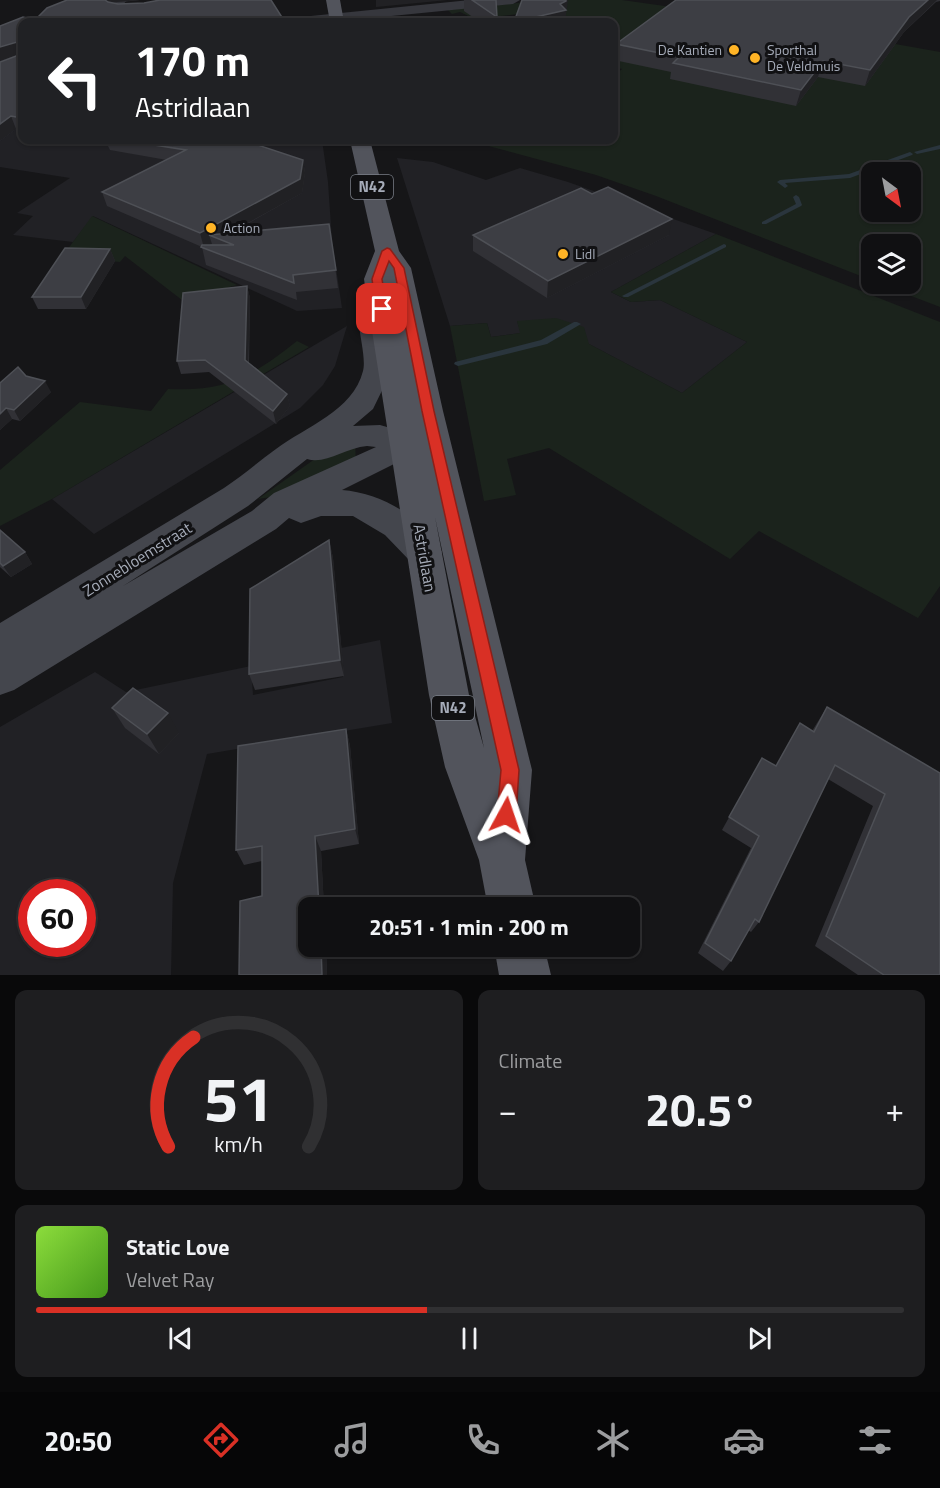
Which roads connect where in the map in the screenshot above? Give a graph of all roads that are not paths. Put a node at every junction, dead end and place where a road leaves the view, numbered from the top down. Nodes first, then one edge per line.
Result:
1 (333, 0) edge
2 (513, 0) edge
3 (122, 5) edge
4 (105, 18) edge
5 (336, 18) edge
6 (362, 18) edge
7 (361, 144) edge
8 (387, 251) junction
9 (378, 286) junction
10 (432, 426) junction
11 (395, 451) junction
12 (271, 471) junction
13 (446, 482) junction
14 (264, 520) junction
15 (424, 552) junction
16 (0, 643) edge
17 (0, 677) edge
18 (502, 860) junction
19 (510, 897) edge
20 (521, 957) edge
21 (525, 975) edge

1 - 5 main road
2 - 6 street
3 - 4 street
7 - 8 main road, Astridlaan / N42
8 - 9 main road, Astridlaan / N42
8 - 10 main road, Astridlaan / N42
9 - 11 main road, Astridlaan / N42
9 - 12 main road, Zonnebloemstraat
10 - 11 main road
10 - 13 main road, Astridlaan / N42
11 - 12 main road
11 - 13 main road
11 - 14 main road
11 - 15 main road, Astridlaan / N42
12 - 16 main road, Zonnebloemstraat
13 - 18 main road, Astridlaan / N42
14 - 15 main road
14 - 17 main road, Zonnebloemstraat
15 - 18 main road, Astridlaan / N42
18 - 19 main road, Astridlaan / N42
20 - 21 main road

